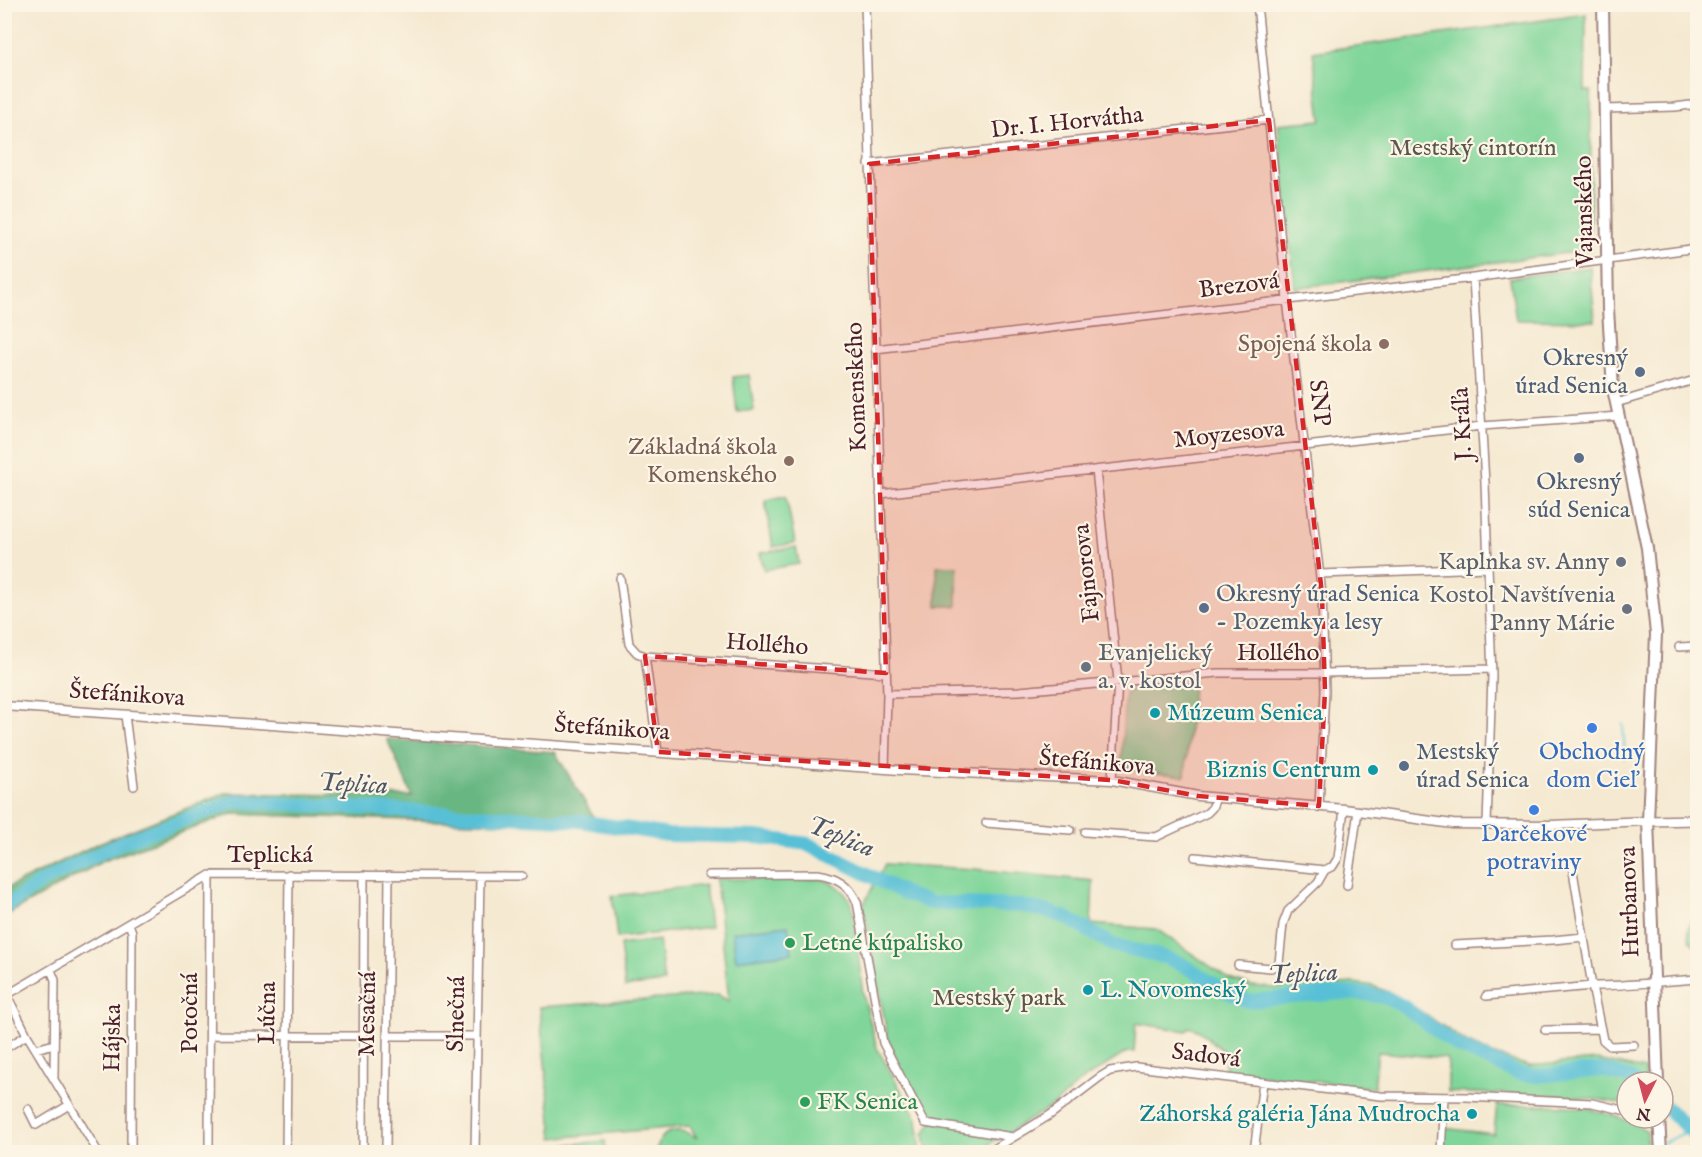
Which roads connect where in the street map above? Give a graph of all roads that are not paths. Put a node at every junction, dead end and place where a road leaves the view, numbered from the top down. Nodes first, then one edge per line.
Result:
1 (865, 4) edge
2 (1257, 4) edge
3 (1603, 4) edge
4 (1698, 104) edge
5 (1604, 109) junction
6 (1269, 120) junction
7 (869, 164) junction
8 (1698, 249) edge
9 (1607, 260) junction
10 (1473, 278) junction
11 (1287, 300) junction
12 (875, 349) junction
13 (1698, 378) edge
14 (1616, 403) junction
15 (1619, 416) junction
16 (1482, 426) junction
17 (1305, 446) junction
18 (1096, 470) junction
19 (880, 494) junction
20 (1488, 568) junction
21 (1320, 574) junction
22 (620, 578) dead end
23 (1698, 646) edge
24 (1680, 647) dead end
25 (645, 656) junction
26 (1491, 669) junction
27 (886, 673) junction
28 (1325, 673) junction
29 (1118, 681) junction
30 (887, 694) junction
31 (4, 706) edge
32 (125, 715) junction
33 (658, 752) junction
34 (885, 769) junction
35 (1112, 780) junction
36 (134, 786) dead end
37 (1216, 798) junction
38 (1319, 806) junction
39 (1344, 809) junction
40 (1358, 811) junction
41 (1698, 820) edge
42 (1648, 821) junction
43 (986, 823) dead end
44 (1487, 825) junction
45 (1071, 830) tunnel mouth
46 (1085, 832) tunnel mouth
47 (1195, 857) dead end
48 (1572, 865) dead end
49 (1325, 870) junction
50 (210, 874) junction
51 (289, 874) junction
52 (364, 875) junction
53 (389, 875) junction
54 (709, 875) dead end
55 (480, 876) junction
56 (522, 876) dead end
57 (1347, 885) dead end
58 (129, 924) junction
59 (1584, 937) junction
60 (1455, 945) dead end
61 (1238, 965) dead end
62 (51, 970) junction
63 (1698, 980) edge
64 (1654, 982) junction
65 (1592, 986) junction
66 (1486, 996) dead end
67 (1601, 1029) junction
68 (1545, 1030) dead end
69 (27, 1035) junction
70 (210, 1035) junction
71 (287, 1035) junction
72 (364, 1036) junction
73 (387, 1036) junction
74 (476, 1036) junction
75 (54, 1044) junction
76 (1634, 1045) dead end
77 (4, 1049) edge
78 (36, 1049) junction
79 (1658, 1070) edge
80 (54, 1077) junction
81 (1263, 1082) junction
82 (1444, 1096) junction
83 (69, 1105) junction
84 (1615, 1108) edge
85 (28, 1109) dead end
86 (1659, 1130) edge
87 (1013, 1137) junction
88 (98, 1152) edge
89 (131, 1152) edge
90 (209, 1152) edge
91 (286, 1152) edge
92 (363, 1152) edge
93 (386, 1152) edge
94 (475, 1152) edge
95 (989, 1152) edge
96 (1254, 1152) edge
97 (1441, 1152) edge
98 (1660, 1152) edge

1 - 7 street, Komenského
2 - 6 street, SNP
3 - 5 main road, Vajanského
4 - 5 street
5 - 9 main road, Vajanského
6 - 7 street, Dr. I. Horvátha
6 - 11 street, SNP
7 - 12 street, Komenského
8 - 9 street, Brezová
9 - 10 street, Brezová
9 - 14 main road, Vajanského
10 - 11 street, Brezová
10 - 16 street, J. Kráľa
11 - 12 street, Brezová
11 - 17 street, SNP
12 - 19 street, Komenského
13 - 14 street
14 - 15 main road, Vajanského
15 - 16 street, Moyzesova
15 - 42 main road, Hurbanova
16 - 17 street, Moyzesova
16 - 20 street, J. Kráľa
17 - 18 street, Moyzesova
17 - 21 street, SNP
18 - 19 street, Moyzesova
18 - 29 street, Fajnorova
19 - 27 street, Komenského
20 - 21 street
20 - 26 street, J. Kráľa
21 - 28 street, SNP
22 - 25 street
23 - 24 street
25 - 27 street, Hollého
25 - 33 street
26 - 28 street, Hollého
26 - 44 street, J. Kráľa
27 - 30 street, Komenského
28 - 29 street, Hollého
28 - 38 street, SNP
29 - 30 street, Hollého
29 - 35 street, Fajnorova
30 - 34 street, Komenského
31 - 32 street, Štefánikova
32 - 33 street, Štefánikova
32 - 36 street
33 - 34 street, Štefánikova
34 - 35 street, Štefánikova
35 - 37 street, Štefánikova
37 - 38 street, Štefánikova
37 - 46 street
38 - 39 street, Štefánikova
39 - 40 street, Štefánikova
39 - 49 street
40 - 44 street, Štefánikova
40 - 57 street
41 - 42 main road
42 - 44 street, Štefánikova
42 - 64 main road, Hurbanova
43 - 45 street
47 - 49 street
48 - 59 street, Hurbanova
49 - 61 street
50 - 51 street, Teplická
50 - 58 street, Teplická
50 - 70 street, Potočná
51 - 52 street, Teplická
51 - 71 street, Lúčna
52 - 53 street, Teplická
52 - 72 street
53 - 55 street, Teplická
53 - 73 street, Mesačná
54 - 87 street
55 - 56 street, Teplická
55 - 74 street, Slnečná
58 - 62 street, Teplická
58 - 89 street, Hájska
59 - 60 street, Hurbanova
59 - 65 street, Hurbanova
62 - 69 street, Teplická
62 - 75 street, Teplická
63 - 64 street
64 - 65 street, Hurbanova
64 - 79 main road, Hurbanova
65 - 66 street, Hurbanova
65 - 67 street, Hurbanova
67 - 68 street
67 - 76 street
69 - 77 street
69 - 78 street, Teplická
70 - 71 street
70 - 90 street, Potočná
71 - 72 street
71 - 91 street, Lúčna
72 - 92 street
73 - 74 street
73 - 93 street, Mesačná
74 - 94 street, Slnečná
75 - 78 street
75 - 80 street, Teplická
78 - 80 street, Teplická
80 - 83 street, Teplická
81 - 82 street, Sadová
81 - 87 street, Sadová
81 - 96 street
82 - 84 street, Sadová
82 - 97 street
83 - 85 street
83 - 88 street, Teplická
86 - 98 main road
87 - 95 street, Sadová

